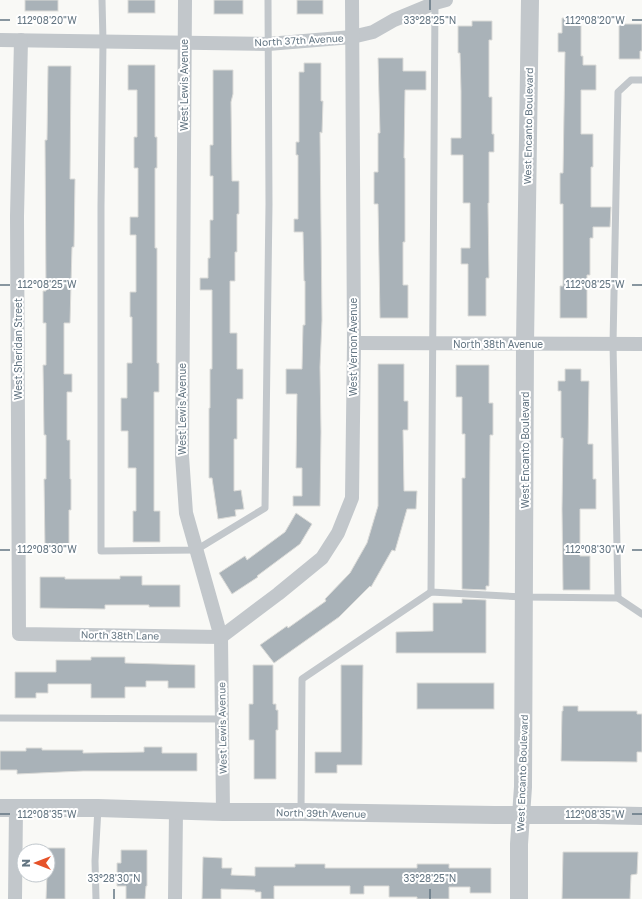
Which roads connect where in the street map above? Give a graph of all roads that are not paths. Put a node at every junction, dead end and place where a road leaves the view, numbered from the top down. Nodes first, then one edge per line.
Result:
1 (102, 0) edge
2 (185, 0) edge
3 (268, 0) edge
4 (352, 0) edge
5 (530, 0) edge
6 (439, 1) edge
7 (352, 37) junction
8 (0, 40) edge
9 (20, 40) junction
10 (104, 41) junction
11 (185, 42) junction
12 (268, 44) junction
13 (642, 80) edge
14 (354, 343) junction
15 (433, 344) junction
16 (525, 344) junction
17 (613, 344) junction
18 (642, 344) edge
19 (196, 550) junction
20 (431, 592) junction
21 (524, 597) junction
22 (618, 598) junction
23 (642, 614) edge
24 (19, 634) joint
25 (221, 637) junction
26 (0, 718) edge
27 (222, 719) junction
28 (8, 808) edge
29 (98, 808) junction
30 (176, 811) junction
31 (223, 812) junction
32 (301, 812) junction
33 (521, 815) junction
34 (642, 816) edge
35 (15, 899) edge
36 (96, 899) edge
37 (175, 899) edge
38 (519, 899) edge

1 - 10 lane
2 - 11 street, West Lewis Avenue
3 - 12 lane
4 - 7 street, West Vernon Avenue
5 - 16 street, West Encanto Boulevard
6 - 7 street, North 37th Avenue
6 - 15 lane
7 - 12 street, North 37th Avenue
7 - 14 street, West Vernon Avenue
8 - 9 street, North 37th Avenue
9 - 10 street, North 37th Avenue
9 - 24 street, West Sheridan Street
10 - 11 street, North 37th Avenue
10 - 19 lane
11 - 12 street, North 37th Avenue
11 - 19 street, West Lewis Avenue
12 - 19 lane
13 - 17 lane
14 - 15 street, North 38th Avenue
14 - 25 street, West Vernon Avenue
15 - 16 street, North 38th Avenue
15 - 20 lane
16 - 17 street, North 38th Avenue
16 - 21 street, West Encanto Boulevard
17 - 18 street, North 38th Avenue
17 - 22 lane
19 - 25 street, West Lewis Avenue
20 - 21 lane
20 - 32 lane
21 - 22 lane
21 - 33 street, West Encanto Boulevard
22 - 23 lane
24 - 25 street, North 38th Lane
25 - 27 street, West Lewis Avenue
26 - 27 lane
27 - 31 street, West Lewis Avenue
28 - 29 street, North 39th Avenue
28 - 35 street
29 - 30 street, North 39th Avenue
29 - 36 lane
30 - 31 street, North 39th Avenue
30 - 37 street
31 - 32 street, North 39th Avenue
32 - 33 street, North 39th Avenue
33 - 34 street, North 39th Avenue
33 - 38 street, West Encanto Boulevard

